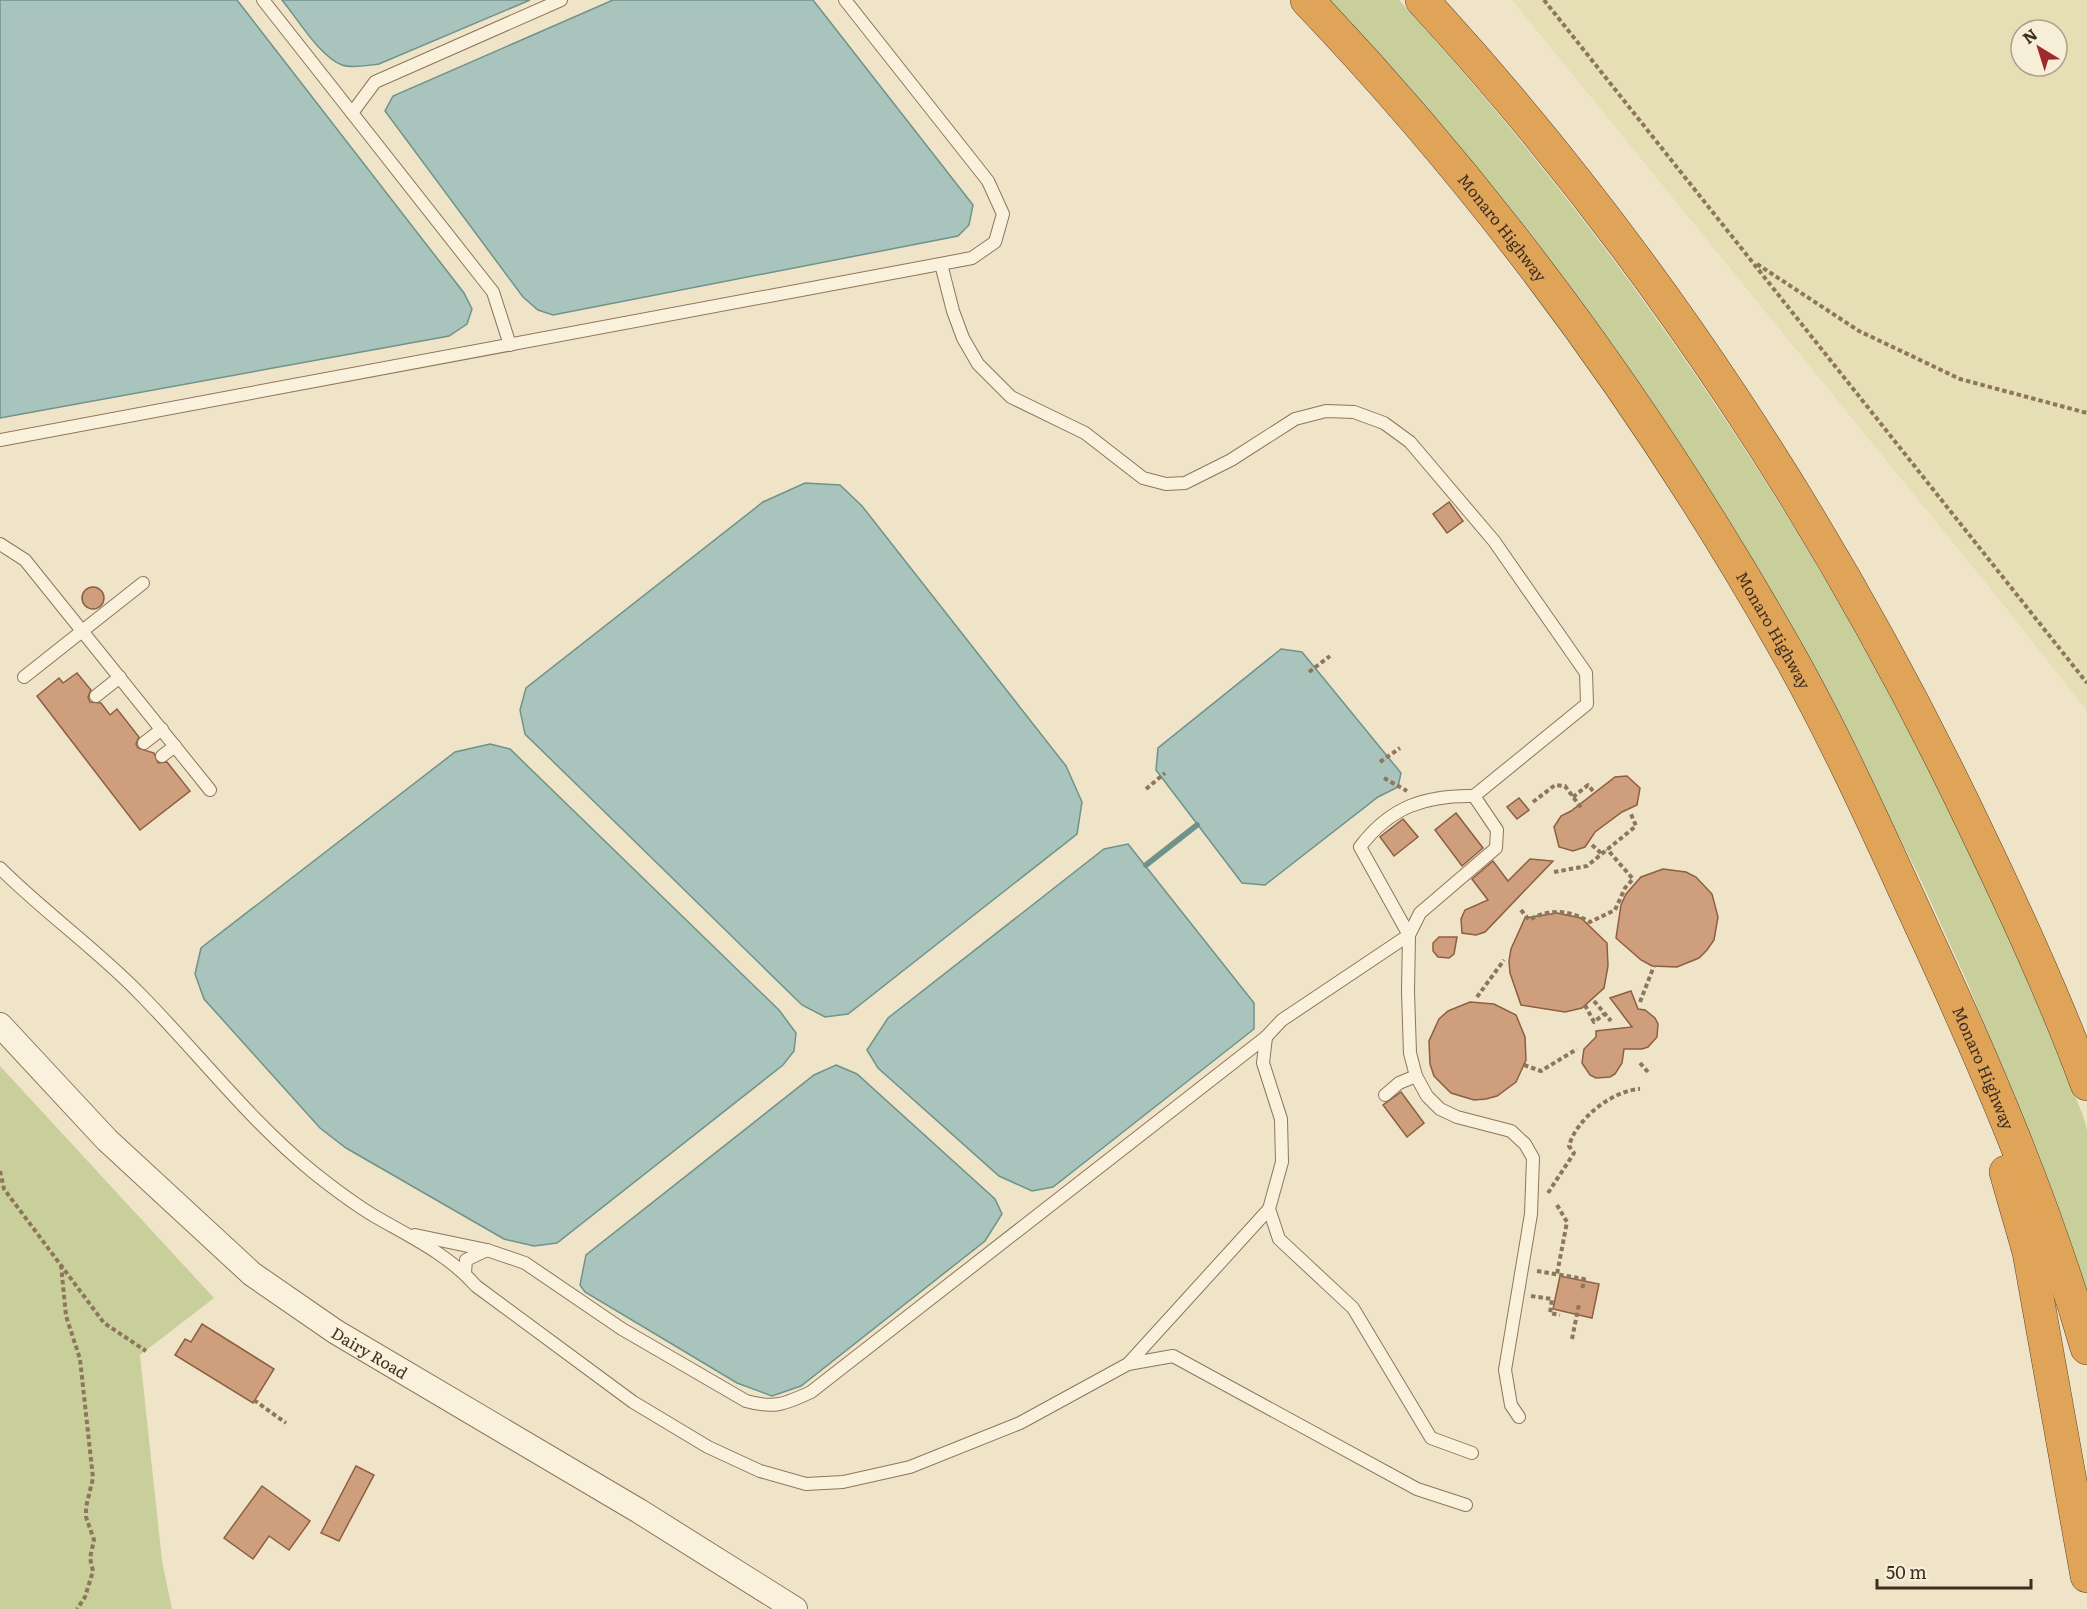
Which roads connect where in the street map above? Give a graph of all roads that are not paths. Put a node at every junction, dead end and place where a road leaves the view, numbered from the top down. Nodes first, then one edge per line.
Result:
1 (263, 0) edge
2 (561, 0) edge
3 (845, 0) edge
4 (1307, 0) edge
5 (1422, 0) edge
6 (352, 113) junction
7 (941, 264) junction
8 (510, 345) junction
9 (0, 440) edge
10 (0, 544) edge
11 (143, 584) dead end
12 (83, 630) junction
13 (24, 677) dead end
14 (120, 677) junction
15 (96, 696) dead end
16 (162, 729) junction
17 (144, 743) dead end
18 (175, 746) junction
19 (162, 756) dead end
20 (210, 790) dead end
21 (1474, 796) junction
22 (0, 868) edge
23 (1409, 935) junction
24 (0, 1025) edge
25 (1266, 1036) junction
26 (2081, 1055) edge
27 (1985, 1065) junction
28 (1416, 1076) junction
29 (2087, 1084) edge
30 (1385, 1095) dead end
31 (1269, 1209) junction
32 (408, 1233) junction
33 (487, 1250) junction
34 (465, 1273) junction
35 (2087, 1348) edge
36 (1128, 1364) junction
37 (1519, 1417) dead end
38 (1472, 1453) dead end
39 (1466, 1505) dead end
40 (2087, 1576) edge
41 (795, 1609) edge

1 - 6 lane
2 - 6 lane
3 - 7 lane
4 - 27 highway, Monaro Highway
5 - 26 highway
6 - 8 lane
7 - 8 lane
7 - 21 lane
8 - 9 lane
10 - 12 lane
11 - 12 lane
12 - 13 lane
12 - 14 lane
14 - 15 lane
14 - 16 lane
16 - 17 lane
16 - 18 lane
18 - 19 lane
18 - 20 lane
21 - 23 lane
21 - 23 lane
22 - 32 lane
23 - 25 lane
23 - 28 lane
24 - 41 street, Dairy Road
25 - 31 lane
25 - 33 lane
26 - 29 highway
27 - 35 highway, Monaro Highway
27 - 40 highway
28 - 30 lane
28 - 37 lane
31 - 36 lane
31 - 38 lane
32 - 33 lane
32 - 34 lane
33 - 34 lane
34 - 36 lane
36 - 39 lane

